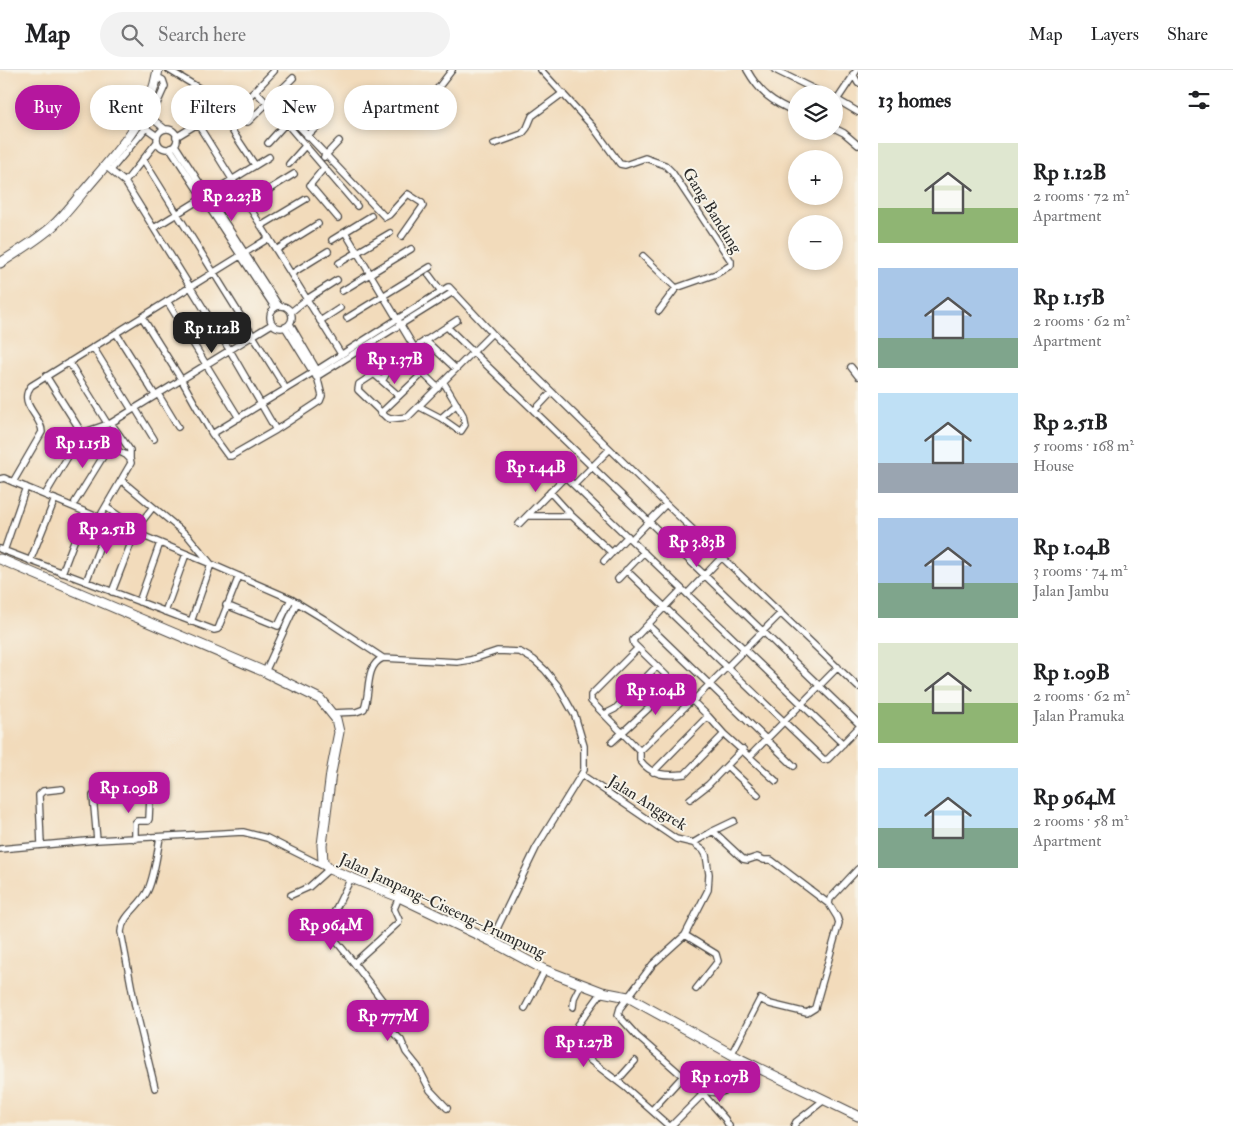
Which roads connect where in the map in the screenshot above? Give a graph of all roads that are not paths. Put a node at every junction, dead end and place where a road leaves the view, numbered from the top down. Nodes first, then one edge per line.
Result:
1 (169, 70) edge
2 (452, 70) edge
3 (541, 70) edge
4 (747, 70) edge
5 (775, 70) edge
6 (274, 71) dead end
7 (855, 72) edge
8 (293, 78) dead end
9 (858, 83) edge
10 (194, 85) edge
11 (286, 85) edge
12 (441, 85) edge
13 (806, 85) edge
14 (843, 88) edge
15 (255, 91) joint
16 (563, 94) junction
17 (264, 97) edge
18 (843, 103) edge
19 (264, 107) edge
20 (788, 109) edge
21 (858, 111) edge
22 (254, 116) edge
23 (161, 126) edge
24 (165, 129) junction
25 (133, 130) edge
26 (144, 130) edge
27 (148, 130) edge
28 (187, 130) edge
29 (202, 130) edge
30 (232, 130) edge
31 (280, 130) edge
32 (294, 130) edge
33 (299, 130) edge
34 (313, 130) edge
35 (843, 132) edge
36 (307, 136) junction
37 (176, 137) junction
38 (157, 139) junction
39 (339, 141) dead end
40 (268, 144) dead end
41 (494, 144) dead end
42 (858, 144) edge
43 (172, 146) junction
44 (305, 146) junction
45 (325, 156) junction
46 (269, 157) dead end
47 (143, 159) junction
48 (319, 162) junction
49 (289, 164) dead end
50 (255, 165) junction
51 (108, 168) junction
52 (324, 168) junction
53 (294, 174) dead end
54 (232, 179) junction
55 (125, 182) junction
56 (206, 196) junction
57 (306, 198) dead end
58 (247, 202) junction
59 (357, 206) dead end
60 (177, 214) junction
61 (371, 216) dead end
62 (338, 218) dead end
63 (318, 224) dead end
64 (262, 226) junction
65 (154, 228) junction
66 (345, 232) junction
67 (390, 233) dead end
68 (402, 236) dead end
69 (269, 238) junction
70 (332, 240) dead end
71 (276, 250) junction
72 (411, 250) dead end
73 (328, 251) dead end
74 (357, 252) junction
75 (243, 254) junction
76 (643, 256) dead end
77 (0, 263) edge
78 (339, 263) dead end
79 (430, 267) dead end
80 (213, 273) junction
81 (291, 274) junction
82 (370, 274) junction
83 (429, 274) dead end
84 (337, 280) dead end
85 (190, 287) junction
86 (676, 288) junction
87 (441, 291) junction
88 (342, 292) dead end
89 (453, 292) junction
90 (383, 296) junction
91 (306, 299) junction
92 (167, 301) junction
93 (277, 307) junction
94 (340, 308) dead end
95 (659, 311) dead end
96 (291, 312) junction
97 (142, 317) junction
98 (347, 318) dead end
99 (457, 320) dead end
100 (320, 321) junction
101 (399, 322) junction
102 (272, 324) junction
103 (288, 326) junction
104 (447, 326) junction
105 (116, 333) junction
106 (492, 333) junction
107 (252, 335) junction
108 (426, 340) junction
109 (93, 347) junction
110 (414, 347) junction
111 (229, 349) junction
112 (473, 352) junction
113 (341, 354) junction
114 (404, 354) junction
115 (396, 359) junction
116 (69, 362) junction
117 (206, 364) junction
118 (852, 367) dead end
119 (456, 370) junction
120 (423, 373) junction
121 (374, 374) junction
122 (317, 375) junction
123 (46, 376) junction
124 (858, 376) edge
125 (181, 379) junction
126 (382, 381) junction
127 (444, 382) junction
128 (438, 388) junction
129 (286, 390) junction
130 (552, 392) junction
131 (156, 395) junction
132 (399, 396) junction
133 (262, 404) junction
134 (457, 404) junction
135 (420, 407) junction
136 (133, 409) junction
137 (534, 411) junction
138 (382, 412) junction
139 (240, 418) junction
140 (441, 418) junction
141 (109, 423) junction
142 (178, 427) dead end
143 (276, 430) junction
144 (82, 433) junction
145 (212, 434) junction
146 (154, 439) dead end
147 (109, 447) junction
148 (610, 449) junction
149 (130, 459) junction
150 (554, 464) dead end
151 (592, 466) junction
152 (566, 476) junction
153 (0, 479) edge
154 (122, 480) junction
155 (13, 482) junction
156 (574, 485) junction
157 (26, 487) junction
158 (550, 492) junction
159 (45, 495) junction
160 (55, 499) junction
161 (75, 502) dead end
162 (666, 504) junction
163 (106, 507) junction
164 (153, 507) junction
165 (85, 512) junction
166 (102, 513) dead end
167 (528, 516) junction
168 (572, 516) junction
169 (109, 522) junction
170 (649, 522) junction
171 (519, 524) dead end
172 (136, 533) junction
173 (630, 538) junction
174 (160, 543) junction
175 (644, 552) junction
176 (1, 553) edge
177 (612, 553) junction
178 (186, 554) junction
179 (722, 557) junction
180 (30, 560) junction
181 (604, 561) dead end
182 (211, 564) junction
183 (626, 570) junction
184 (62, 573) junction
185 (704, 575) junction
186 (239, 576) junction
187 (618, 579) dead end
188 (86, 582) junction
189 (112, 592) junction
190 (685, 592) junction
191 (294, 601) junction
192 (139, 602) junction
193 (226, 605) junction
194 (665, 608) junction
195 (165, 612) junction
196 (781, 613) junction
197 (191, 622) junction
198 (648, 625) junction
199 (763, 631) junction
200 (638, 649) junction
201 (745, 650) junction
202 (383, 658) junction
203 (656, 667) junction
204 (838, 667) junction
205 (728, 668) junction
206 (265, 672) junction
207 (675, 684) junction
208 (710, 685) junction
209 (818, 685) junction
210 (858, 687) edge
211 (692, 701) junction
212 (801, 704) junction
213 (332, 713) junction
214 (606, 714) junction
215 (708, 716) junction
216 (783, 722) junction
217 (858, 724) edge
218 (858, 728) edge
219 (624, 733) junction
220 (724, 734) junction
221 (766, 740) junction
222 (612, 742) dead end
223 (843, 744) junction
224 (743, 749) junction
225 (640, 750) junction
226 (750, 756) junction
227 (727, 766) junction
228 (794, 766) dead end
229 (653, 772) junction
230 (582, 775) junction
231 (776, 781) dead end
232 (62, 789) dead end
233 (758, 795) dead end
234 (93, 796) dead end
235 (150, 796) dead end
236 (690, 799) dead end
237 (734, 821) dead end
238 (713, 831) junction
239 (160, 837) junction
240 (136, 839) junction
241 (97, 840) junction
242 (694, 843) junction
243 (41, 845) junction
244 (0, 849) edge
245 (329, 869) junction
246 (858, 869) edge
247 (351, 878) junction
248 (291, 895) dead end
249 (399, 897) junction
250 (829, 904) junction
251 (686, 935) junction
252 (491, 941) junction
253 (354, 963) junction
254 (545, 970) junction
255 (582, 984) junction
256 (696, 989) dead end
257 (602, 992) junction
258 (628, 998) junction
259 (573, 1007) dead end
260 (525, 1008) dead end
261 (732, 1053) junction
262 (742, 1060) junction
263 (634, 1061) dead end
264 (683, 1076) junction
265 (617, 1081) junction
266 (155, 1088) dead end
267 (703, 1094) junction
268 (824, 1100) junction
269 (447, 1108) dead end
270 (652, 1110) junction
271 (858, 1116) edge
272 (670, 1126) edge
273 (729, 1126) edge
274 (794, 1126) edge

1 - 10 street
2 - 12 street
3 - 16 street, Gang Bandung
4 - 20 street
5 - 13 street
6 - 15 street
7 - 9 street
7 - 14 street
8 - 11 street
15 - 17 street
16 - 41 street
16 - 86 street, Gang Bandung
18 - 21 street
19 - 22 street
23 - 24 street
24 - 37 street
24 - 38 street
25 - 51 main road
26 - 51 street
27 - 38 street
28 - 37 street
29 - 54 street
30 - 50 street
31 - 40 street
32 - 44 street
33 - 36 street
34 - 36 street
35 - 42 street
36 - 45 street
37 - 43 street
38 - 43 street
38 - 47 street
39 - 45 street
43 - 56 street
44 - 48 street
44 - 49 street
45 - 48 street
45 - 68 street
46 - 50 street
47 - 55 street
47 - 60 street
48 - 52 street
50 - 54 street
51 - 55 street
51 - 77 main road
52 - 59 street
52 - 62 street
53 - 58 street
54 - 56 street
54 - 58 street
55 - 65 street
56 - 60 street
56 - 75 street
57 - 64 street
58 - 64 street
60 - 65 street
60 - 80 street
61 - 66 street
63 - 71 street
64 - 69 street
65 - 85 street
66 - 70 street
66 - 74 street
67 - 74 street
69 - 71 street
69 - 75 street
71 - 81 street
72 - 82 street
73 - 81 street
74 - 78 street
74 - 82 street
75 - 80 street
75 - 93 street
76 - 86 street
79 - 90 street
80 - 85 street
80 - 107 street
81 - 91 street
82 - 88 street
82 - 90 street
83 - 87 street
84 - 91 street
85 - 92 street
85 - 111 street
86 - 95 street
87 - 89 street
87 - 101 street
89 - 101 street
89 - 106 street
90 - 98 street
90 - 101 street
91 - 96 street
91 - 100 street
92 - 97 street
92 - 117 street
93 - 96 street
93 - 102 street
94 - 100 street
96 - 103 street
97 - 105 street
97 - 125 street
99 - 104 street
100 - 113 street
101 - 110 street
101 - 113 street
101 - 122 street
102 - 103 street
102 - 107 street
103 - 122 street
104 - 108 street
104 - 112 street
105 - 109 street
105 - 131 street
106 - 112 street
106 - 130 street
107 - 111 street
107 - 129 street
108 - 110 street
108 - 119 street
109 - 116 street
109 - 136 street
110 - 114 street
111 - 117 street
111 - 133 street
112 - 119 street
112 - 137 street
113 - 122 street
114 - 115 street
114 - 120 street
115 - 121 street
115 - 126 street
116 - 123 street
116 - 141 street
117 - 125 street
117 - 139 street
118 - 124 street
119 - 127 street
120 - 128 street
120 - 132 street
121 - 126 street
121 - 138 street
122 - 129 street
122 - 143 street
123 - 144 street
123 - 155 street
125 - 131 street
125 - 145 street
126 - 132 street
127 - 128 street
127 - 134 street
128 - 135 street
129 - 133 street
130 - 137 street
130 - 148 street
131 - 136 street
131 - 142 street
132 - 138 street
133 - 139 street
133 - 143 street
134 - 140 street
134 - 140 street
135 - 138 street
135 - 140 street
136 - 141 street
136 - 146 street
137 - 151 street
139 - 145 street
141 - 144 street
141 - 149 street
143 - 145 street
144 - 147 street
144 - 159 street
147 - 149 street
147 - 161 street
148 - 151 street
148 - 162 street
149 - 154 street
150 - 152 street
151 - 156 street
151 - 170 street
152 - 156 street
152 - 158 street
153 - 155 street
154 - 163 street
154 - 164 street
155 - 157 street
156 - 173 street
157 - 159 street
157 - 176 street
158 - 167 street
158 - 168 street
159 - 160 street
160 - 165 street
160 - 180 street
162 - 170 street
162 - 179 street
163 - 164 street
163 - 166 street
164 - 182 street
165 - 169 street
165 - 184 street
167 - 168 street
167 - 171 street
168 - 177 street
169 - 172 street
169 - 188 street
170 - 173 street
170 - 185 street
172 - 174 street
172 - 189 street
173 - 175 street
173 - 177 street
174 - 178 street
174 - 192 street
175 - 183 street
175 - 190 street
176 - 180 street
176 - 206 main road
177 - 181 street
178 - 182 street
178 - 195 street
179 - 185 street
179 - 196 street
180 - 184 street
182 - 186 street
182 - 197 street
183 - 187 street
183 - 194 street
184 - 188 street
185 - 190 street
185 - 199 street
186 - 191 street
186 - 193 street
188 - 189 street
189 - 192 street
190 - 194 street
190 - 201 street
191 - 193 street
191 - 202 street
191 - 206 street
192 - 195 street
193 - 197 street
194 - 198 street
194 - 205 street
195 - 197 street
196 - 199 street
196 - 204 street
198 - 200 street
198 - 208 street
199 - 201 street
199 - 209 street
200 - 203 street
200 - 214 street
201 - 205 street
201 - 212 street
202 - 213 street
202 - 230 street
203 - 207 street
203 - 214 street
204 - 209 street
204 - 210 street
205 - 208 street
205 - 216 street
206 - 213 main road
207 - 211 street
207 - 219 street
208 - 211 street
208 - 221 street
209 - 212 street
209 - 217 street
211 - 215 street
211 - 225 street
212 - 216 street
212 - 223 street
213 - 245 main road, Jalan Jampang–Ciseeng–Prumpung
214 - 219 street
215 - 220 street
215 - 229 street
216 - 221 street
216 - 223 street
218 - 223 street
219 - 222 street
219 - 225 street
220 - 224 street
220 - 229 street
221 - 226 street
221 - 228 street
224 - 226 street
224 - 227 street
225 - 229 street
226 - 231 street
227 - 233 street
227 - 236 street
230 - 242 street, Jalan Anggrek
230 - 252 street
232 - 243 street
234 - 241 street
235 - 240 street
237 - 238 street
238 - 242 street
238 - 250 street
239 - 240 street
239 - 245 street
239 - 266 street
240 - 241 street
241 - 243 street
242 - 251 street, Jalan Anggrek
243 - 244 street
245 - 247 main road, Jalan Jampang–Ciseeng–Prumpung
245 - 248 street
246 - 250 street
247 - 249 main road, Jalan Jampang–Ciseeng–Prumpung
247 - 253 street
249 - 252 main road, Jalan Jampang–Ciseeng–Prumpung
249 - 253 street
250 - 261 street
251 - 256 street
251 - 258 street, Jalan Anggrek
252 - 254 main road, Jalan Jampang–Ciseeng–Prumpung
253 - 269 street
254 - 255 main road, Jalan Jampang–Ciseeng–Prumpung
254 - 260 street
255 - 257 main road, Jalan Jampang–Ciseeng–Prumpung
255 - 259 street
257 - 258 main road, Jalan Jampang–Ciseeng–Prumpung
257 - 265 street
258 - 261 main road, Jalan Jampang–Ciseeng–Prumpung
258 - 264 street, Jalan Anggrek
261 - 262 main road, Jalan Jampang–Ciseeng–Prumpung
262 - 267 street
262 - 268 main road, Jalan Jampang–Ciseeng–Prumpung
263 - 265 street
264 - 267 street
264 - 270 street
265 - 270 street
267 - 272 street
267 - 273 street
268 - 271 main road, Jalan Jampang–Ciseeng–Prumpung
268 - 274 street
270 - 272 street

